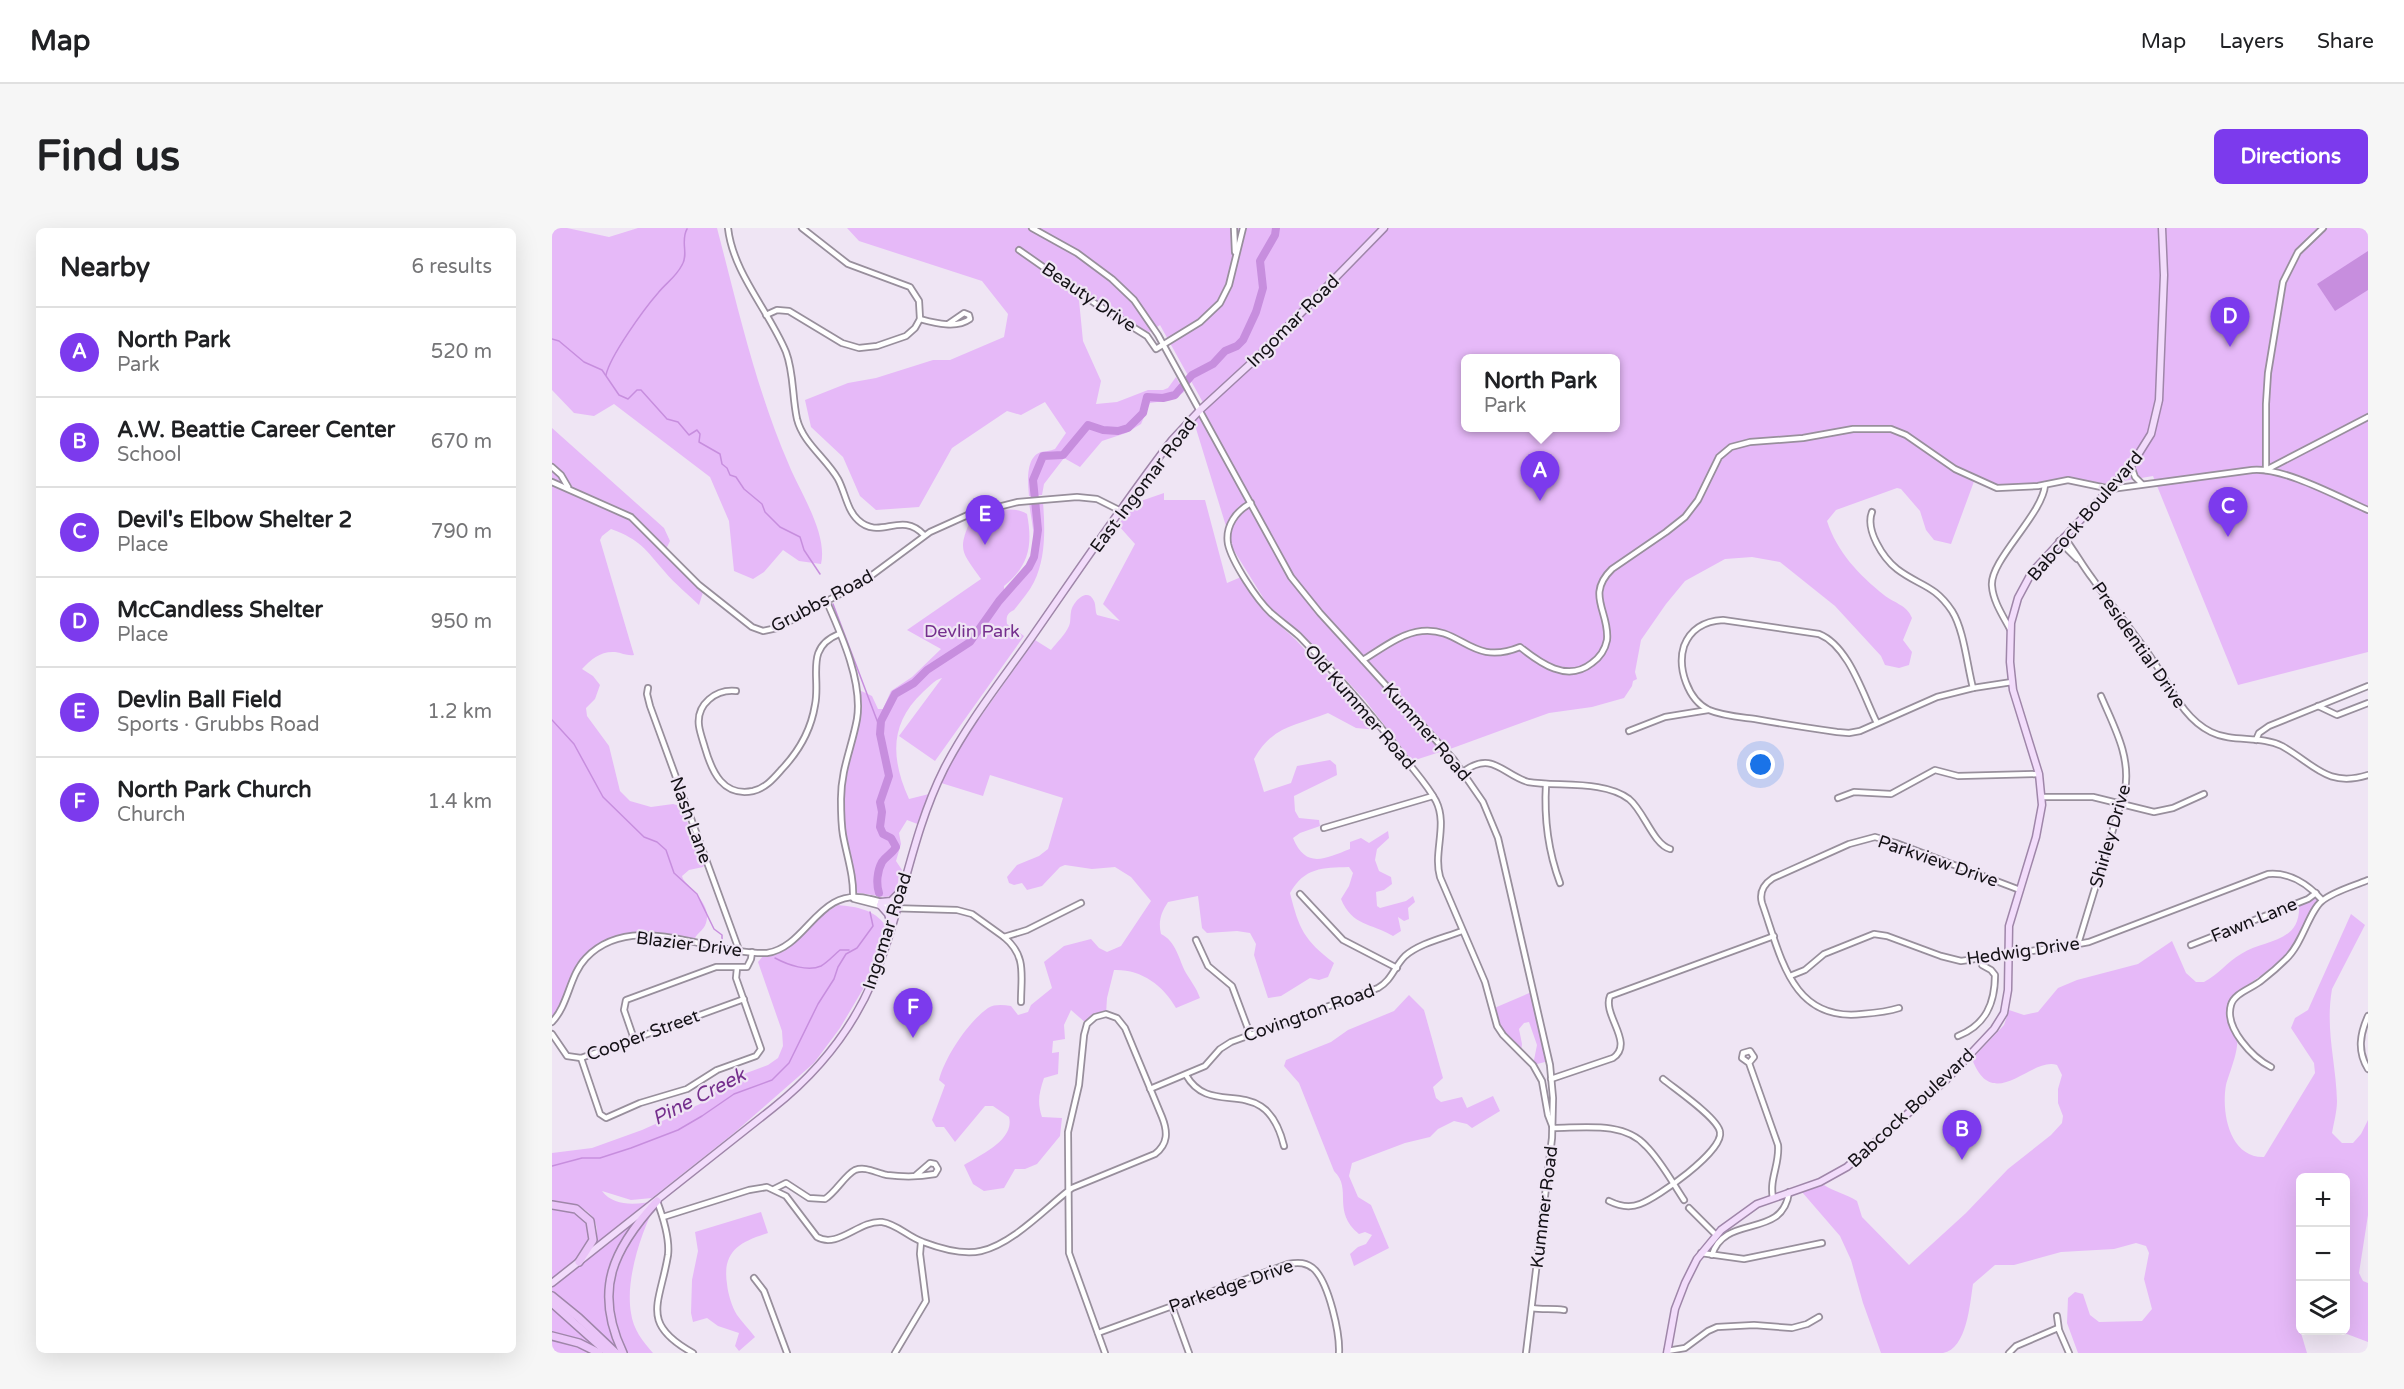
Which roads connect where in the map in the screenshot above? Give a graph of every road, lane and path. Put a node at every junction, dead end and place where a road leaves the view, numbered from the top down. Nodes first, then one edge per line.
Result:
1 (728, 228) edge
2 (802, 228) edge
3 (1032, 228) edge
4 (1234, 228) edge
5 (1243, 228) edge
6 (1384, 228) edge
7 (2162, 228) edge
8 (2323, 228) edge
9 (1019, 250) dead end
10 (1235, 255) junction
11 (766, 315) junction
12 (920, 319) junction
13 (948, 324) dead end
14 (1164, 344) junction
15 (1200, 410) junction
16 (2368, 417) edge
17 (2131, 466) junction
18 (552, 467) edge
19 (2266, 470) junction
20 (552, 482) edge
21 (2142, 484) junction
22 (2045, 485) junction
23 (568, 487) junction
24 (2111, 489) junction
25 (1251, 503) junction
26 (2368, 510) edge
27 (1121, 512) junction
28 (1872, 512) dead end
29 (924, 536) junction
30 (2062, 539) junction
31 (1086, 560) joint
32 (826, 600) junction
33 (2010, 630) junction
34 (839, 634) junction
35 (1363, 660) junction
36 (2012, 682) junction
37 (2368, 686) edge
38 (648, 688) dead end
39 (1973, 688) junction
40 (736, 691) dead end
41 (2101, 696) dead end
42 (2368, 703) edge
43 (2318, 706) junction
44 (1708, 710) junction
45 (1876, 723) junction
46 (1629, 730) dead end
47 (2256, 740) junction
48 (1464, 771) junction
49 (2039, 774) junction
50 (2368, 775) edge
51 (1546, 784) junction
52 (2204, 794) dead end
53 (1433, 795) junction
54 (2042, 797) junction
55 (1838, 798) dead end
56 (2121, 804) junction
57 (1324, 828) dead end
58 (1670, 849) dead end
59 (2368, 880) edge
60 (1560, 883) dead end
61 (2020, 890) junction
62 (901, 892) junction
63 (2316, 893) junction
64 (1300, 894) dead end
65 (852, 898) junction
66 (2322, 900) junction
67 (1081, 903) dead end
68 (880, 904) junction
69 (896, 909) junction
70 (892, 924) junction
71 (1462, 931) junction
72 (1774, 936) junction
73 (1004, 937) junction
74 (1196, 940) dead end
75 (2078, 944) junction
76 (2191, 945) dead end
77 (739, 950) junction
78 (752, 952) junction
79 (2008, 954) junction
80 (1980, 959) junction
81 (736, 968) junction
82 (1397, 968) junction
83 (1790, 976) junction
84 (744, 999) junction
85 (1021, 1002) dead end
86 (1899, 1008) dead end
87 (2368, 1016) edge
88 (552, 1022) edge
89 (552, 1034) edge
90 (1250, 1034) junction
91 (1958, 1036) dead end
92 (634, 1039) junction
93 (581, 1058) junction
94 (1749, 1063) dead end
95 (2271, 1067) dead end
96 (2368, 1069) edge
97 (1186, 1075) junction
98 (1551, 1079) junction
99 (1663, 1079) dead end
100 (1150, 1089) junction
101 (1553, 1128) junction
102 (1284, 1146) dead end
103 (915, 1176) junction
104 (1673, 1184) junction
105 (774, 1189) junction
106 (1068, 1191) junction
107 (1789, 1192) junction
108 (1773, 1198) junction
109 (1684, 1200) dead end
110 (657, 1201) junction
111 (1609, 1201) dead end
112 (552, 1205) edge
113 (1689, 1209) dead end
114 (663, 1217) junction
115 (1716, 1235) junction
116 (921, 1242) junction
117 (1822, 1243) dead end
118 (1701, 1253) junction
119 (1712, 1255) junction
120 (579, 1262) junction
121 (754, 1278) dead end
122 (552, 1283) edge
123 (553, 1300) edge
124 (1172, 1306) junction
125 (1532, 1308) junction
126 (1564, 1310) dead end
127 (2057, 1316) dead end
128 (1819, 1317) dead end
129 (2058, 1328) junction
130 (1098, 1333) junction
131 (552, 1336) edge
132 (1667, 1352) edge
133 (599, 1353) edge
134 (608, 1353) edge
135 (616, 1353) edge
136 (623, 1353) edge
137 (693, 1353) edge
138 (787, 1353) edge
139 (896, 1353) edge
140 (1105, 1353) edge
141 (1189, 1353) edge
142 (1339, 1353) edge
143 (1526, 1353) edge
144 (2009, 1353) edge
145 (2069, 1353) edge

1 - 11 street
2 - 12 street
3 - 14 street, Kummer Road
4 - 10 street
5 - 10 street
6 - 15 main road, Ingomar Road
7 - 17 main road, Babcock Boulevard
8 - 19 street
9 - 14 street, Beauty Drive
10 - 14 street
11 - 12 street
11 - 29 street
12 - 13 street
14 - 15 street, Kummer Road
15 - 25 street, Kummer Road
15 - 27 main road, East Ingomar Road
16 - 19 street
17 - 21 street
17 - 24 main road, Babcock Boulevard
18 - 23 street
19 - 21 street
19 - 26 street
20 - 23 street, Grubbs Road
21 - 24 street
22 - 24 street
22 - 33 street
22 - 35 street
23 - 32 street, Grubbs Road
24 - 30 main road, Babcock Boulevard
25 - 35 street, Kummer Road
25 - 53 street, Old Kummer Road
27 - 29 street, Grubbs Road
27 - 31 main road, East Ingomar Road
28 - 39 street
29 - 32 street, Grubbs Road
30 - 33 main road, Babcock Boulevard
30 - 47 street, Presidential Drive
31 - 62 main road, Ingomar Road
32 - 34 street
33 - 36 main road, Babcock Boulevard
34 - 40 street
34 - 65 street
35 - 48 street, Kummer Road
36 - 39 street
36 - 49 main road, Babcock Boulevard
37 - 43 street
38 - 77 street, Nash Lane
39 - 45 street
41 - 56 street, Shirley Drive
42 - 43 street
43 - 47 street
44 - 45 street
44 - 45 street
44 - 46 street
47 - 50 street, Presidential Drive
48 - 51 street
48 - 98 street, Kummer Road
49 - 54 main road, Babcock Boulevard
49 - 55 street
51 - 58 street
51 - 60 street
52 - 56 street
53 - 57 street
53 - 71 street, Old Kummer Road
54 - 56 street
54 - 61 main road, Babcock Boulevard
56 - 75 street, Shirley Drive
59 - 66 street
61 - 72 street, Parkview Drive
61 - 79 main road, Babcock Boulevard
62 - 68 main road
62 - 69 main road, Ingomar Road
63 - 66 street, Hedwig Drive
63 - 75 street, Hedwig Drive
63 - 76 street, Fawn Lane
64 - 82 street
65 - 68 street, Blazier Drive
65 - 78 street, Blazier Drive
66 - 95 street
67 - 73 street
68 - 69 street, Blazier Drive
68 - 70 main road
69 - 70 main road, Ingomar Road
69 - 73 street
70 - 110 main road, Ingomar Road
71 - 82 street, Covington Road
71 - 101 street, Old Kummer Road
72 - 83 street, Parkview Drive
72 - 98 street
73 - 85 street
74 - 90 street
75 - 79 street, Hedwig Drive
77 - 78 street, Blazier Drive
77 - 88 street, Blazier Drive
78 - 81 street
79 - 80 street, Hedwig Drive
79 - 107 main road, Babcock Boulevard
80 - 83 street, Hedwig Drive
80 - 91 street
81 - 84 street
81 - 92 street
82 - 90 street, Covington Road
83 - 86 street, Parkview Drive
84 - 92 street, Cooper Street
84 - 93 street
87 - 96 street
89 - 93 street, Cooper Street
90 - 97 street, Covington Road
92 - 93 street, Cooper Street
94 - 108 street
97 - 100 street, Covington Road
97 - 102 street
98 - 101 street, Kummer Road
99 - 104 street
100 - 106 street
100 - 106 street
101 - 104 street
101 - 125 street, Kummer Road
103 - 103 street
103 - 105 street
104 - 109 street
104 - 111 street
105 - 114 street
105 - 116 street
106 - 116 street
106 - 130 street
107 - 108 main road, Babcock Boulevard
107 - 119 street
108 - 115 main road, Babcock Boulevard
110 - 114 street
110 - 120 main road, Ingomar Road
110 - 136 highway
112 - 120 highway
113 - 115 street
114 - 137 street
115 - 118 main road, Babcock Boulevard
116 - 139 street
117 - 119 street
118 - 119 street
118 - 132 main road, Babcock Boulevard
120 - 122 main road, Ingomar Road
121 - 138 street
123 - 134 highway
123 - 135 highway
124 - 130 street, Parkedge Drive
124 - 141 street
124 - 142 street, Parkedge Drive
125 - 126 street
125 - 143 street, Kummer Road
127 - 129 street
128 - 132 street
129 - 144 street
129 - 145 street
130 - 140 street
131 - 133 highway

